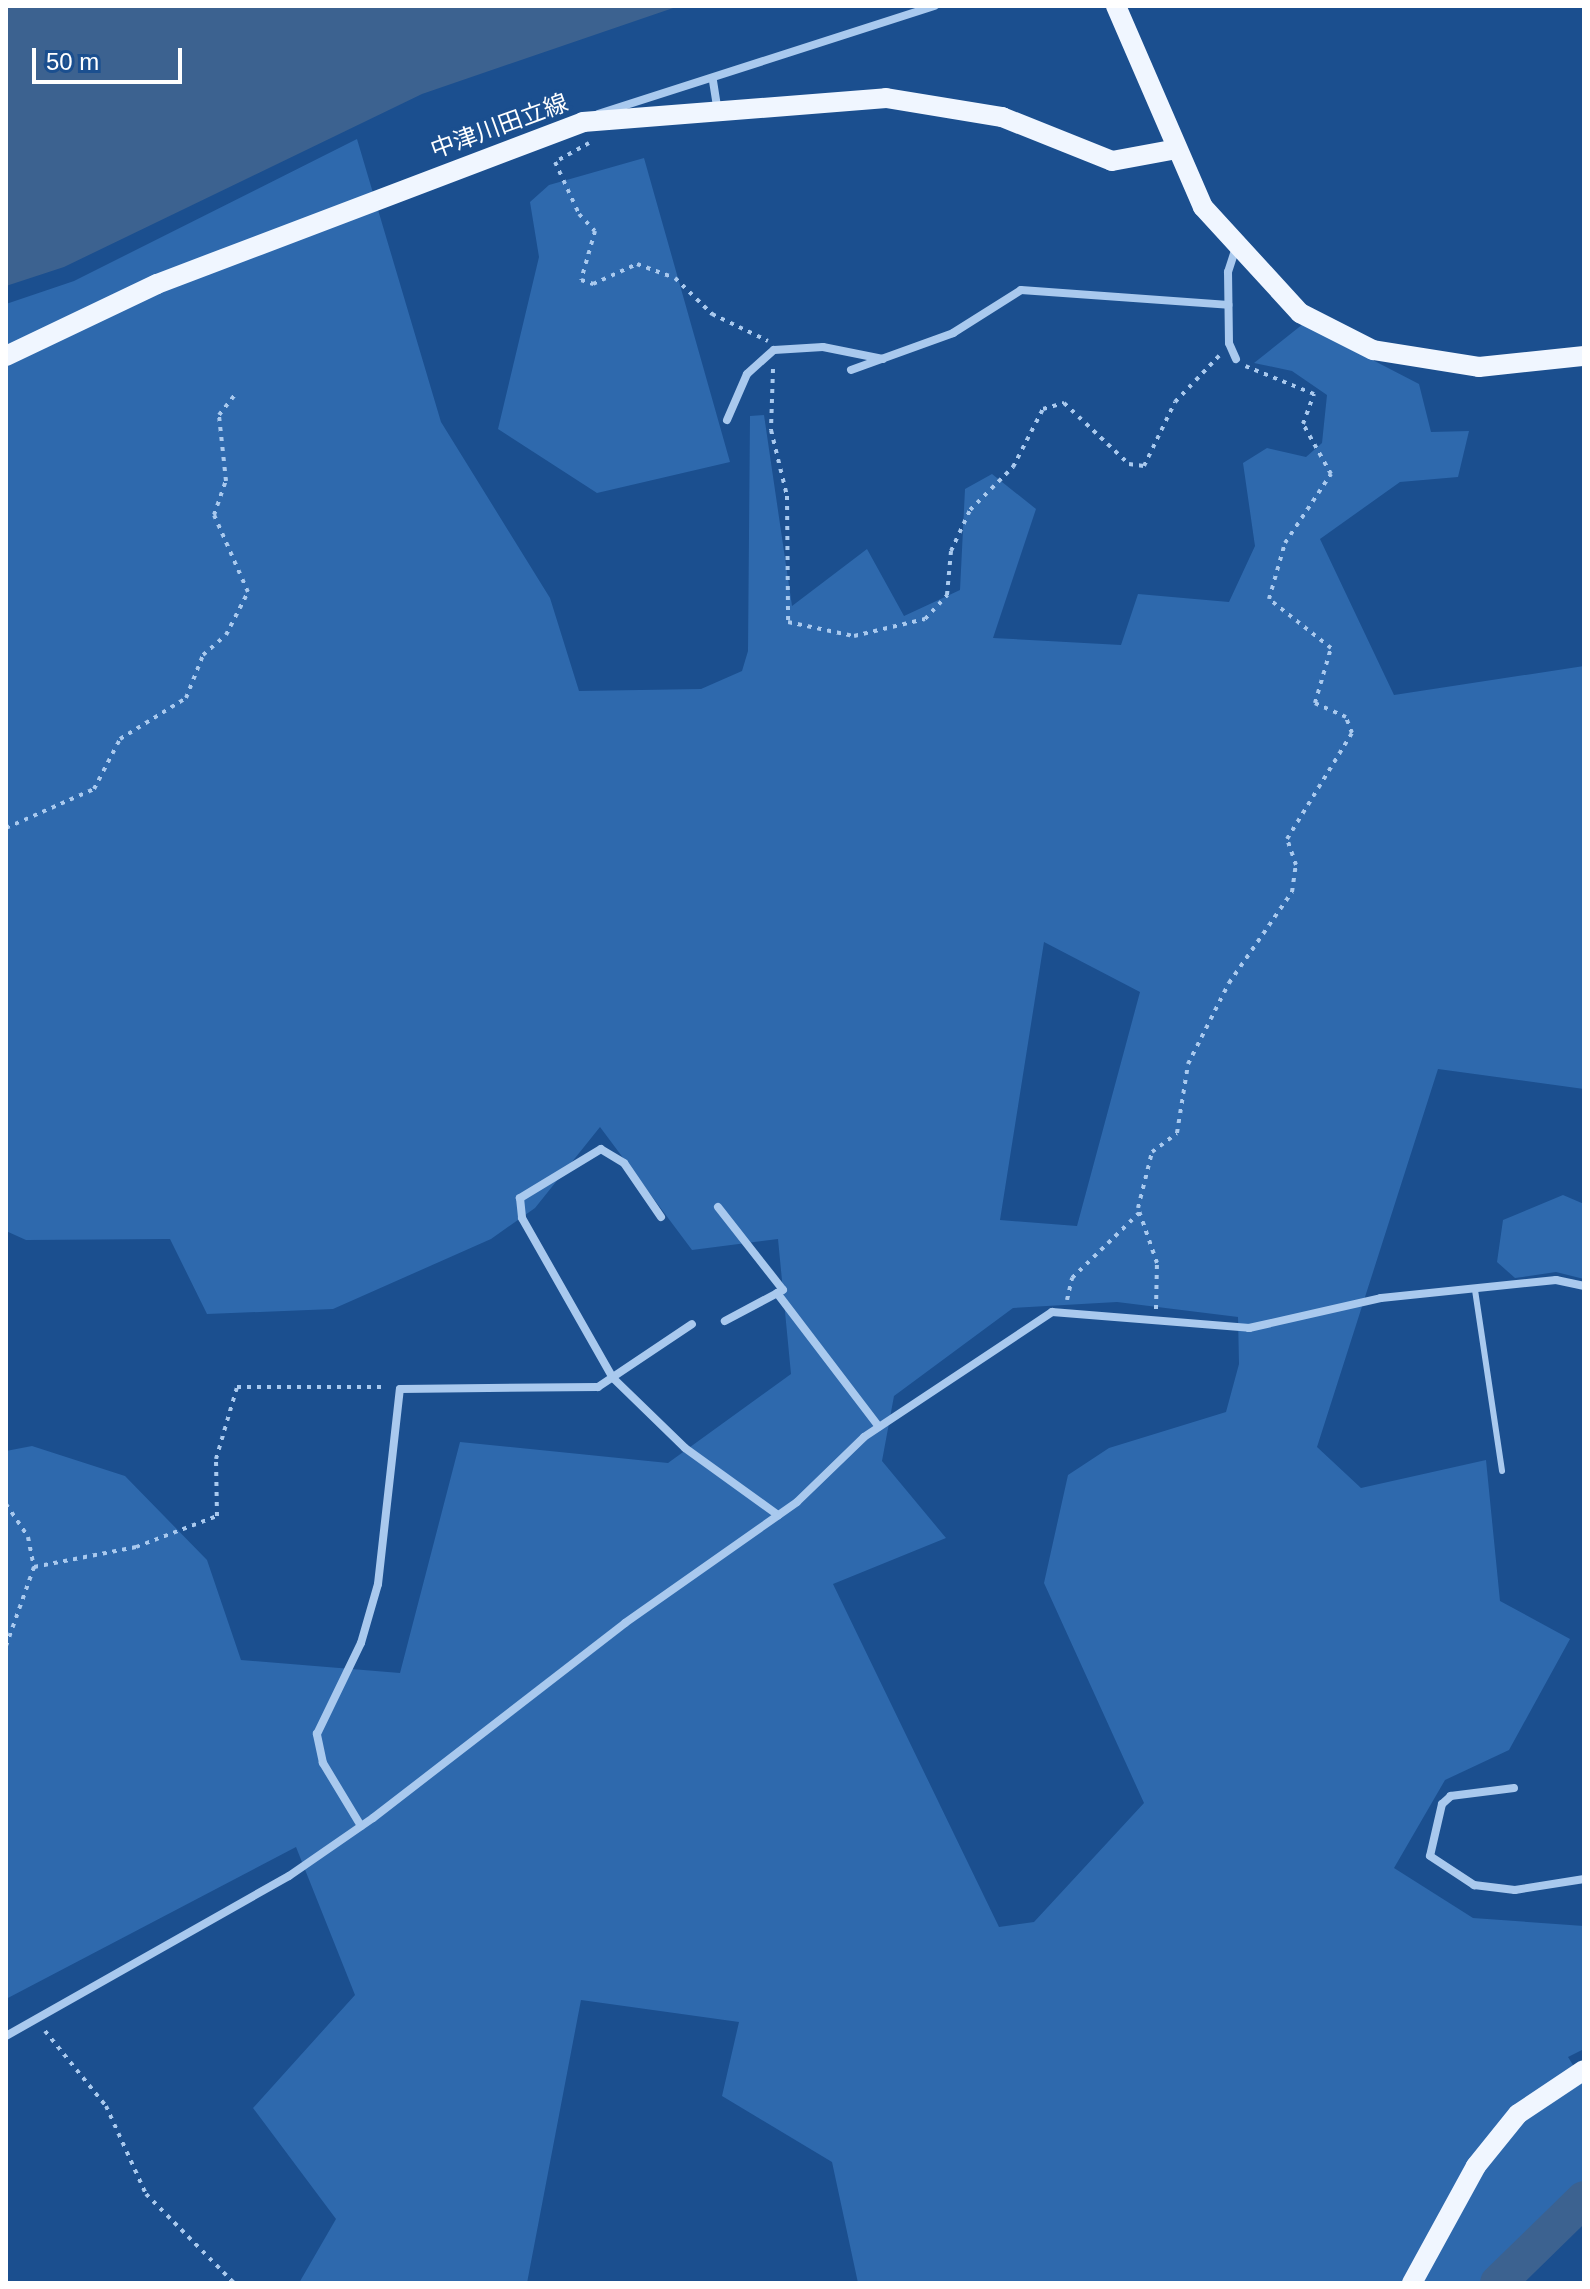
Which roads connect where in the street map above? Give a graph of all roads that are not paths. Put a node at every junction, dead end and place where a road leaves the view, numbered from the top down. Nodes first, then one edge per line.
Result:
1 (935, 6) edge
2 (1116, 6) edge
3 (713, 81) junction
4 (717, 106) junction
5 (583, 122) junction
6 (1174, 142) junction
7 (1236, 248) junction
8 (1228, 305) junction
9 (6, 356) edge
10 (1584, 356) edge
11 (884, 359) junction
12 (1236, 359) road end
13 (851, 370) dead end
14 (727, 420) dead end
15 (718, 1207) dead end
16 (661, 1217) dead end
17 (1584, 1286) edge
18 (1475, 1290) junction
19 (777, 1293) junction
20 (725, 1321) dead end
21 (692, 1324) dead end
22 (613, 1378) junction
23 (879, 1427) junction
24 (1502, 1471) dead end
25 (778, 1515) junction
26 (1514, 1788) dead end
27 (361, 1826) junction
28 (1584, 1879) edge
29 (6, 2036) edge
30 (1584, 2070) edge
31 (1412, 2283) edge

1 - 3 street
2 - 6 main road
3 - 4 street
3 - 5 street
4 - 5 main road, 中津川田立線
4 - 6 main road, 中津川田立線
5 - 9 main road, 中津川田立線
6 - 7 main road
7 - 8 street
7 - 10 main road
8 - 11 street
8 - 12 street
11 - 13 street
11 - 14 street
15 - 19 street
16 - 22 street
17 - 18 street
18 - 23 street
18 - 24 lane
19 - 20 street
19 - 23 street
21 - 22 street
22 - 25 street
22 - 27 street
23 - 25 street
25 - 27 street
26 - 28 street
27 - 29 street
30 - 31 main road

